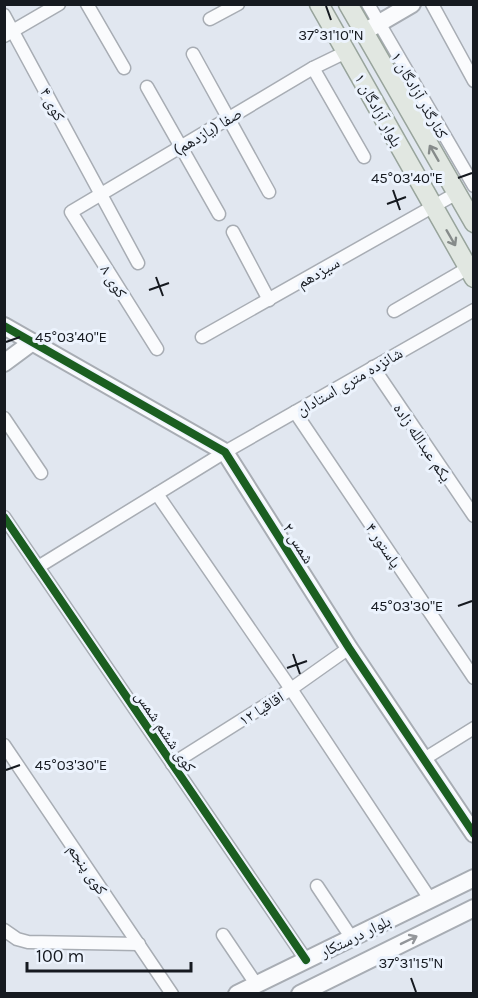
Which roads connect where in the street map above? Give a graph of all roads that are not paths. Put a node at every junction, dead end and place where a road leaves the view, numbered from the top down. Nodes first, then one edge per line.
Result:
1 (59, 4) edge
2 (87, 4) edge
3 (238, 4) edge
4 (319, 4) edge
5 (348, 4) edge
6 (368, 4) edge
7 (412, 4) edge
8 (432, 4) edge
9 (4, 15) edge
10 (210, 19) dead end
11 (371, 28) junction
12 (9, 33) edge
13 (346, 52) junction
14 (193, 54) dead end
15 (124, 68) dead end
16 (313, 68) junction
17 (474, 81) edge
18 (147, 87) dead end
19 (228, 118) junction
20 (181, 146) junction
21 (364, 157) dead end
22 (469, 185) edge
23 (268, 192) dead end
24 (102, 194) junction
25 (433, 206) junction
26 (71, 212) joint
27 (219, 214) dead end
28 (474, 222) edge
29 (233, 232) dead end
30 (138, 263) dead end
31 (471, 273) edge
32 (269, 300) junction
33 (474, 310) edge
34 (394, 311) dead end
35 (4, 326) edge
36 (202, 337) dead end
37 (31, 343) junction
38 (157, 350) dead end
39 (4, 363) edge
40 (373, 367) junction
41 (295, 412) junction
42 (4, 418) edge
43 (225, 452) junction
44 (41, 473) dead end
45 (157, 494) junction
46 (474, 516) edge
47 (4, 517) edge
48 (38, 567) junction
49 (349, 648) junction
50 (474, 678) edge
51 (291, 689) junction
52 (474, 728) edge
53 (4, 745) edge
54 (424, 759) junction
55 (172, 764) junction
56 (474, 834) edge
57 (474, 878) edge
58 (317, 886) dead end
59 (430, 898) junction
60 (474, 908) edge
61 (4, 930) edge
62 (223, 935) dead end
63 (351, 937) junction
64 (139, 944) junction
65 (306, 960) junction
66 (256, 984) junction
67 (172, 993) edge
68 (237, 993) edge
69 (300, 993) edge

1 - 12 street
2 - 15 street
3 - 10 street
4 - 13 main road, بلوار آزادگان ۱
5 - 11 main road, بلوار آزادگان ۱
6 - 11 street
7 - 11 street
8 - 17 street
9 - 12 street, کوی ۴
22 -> 11 main road, بلوار آزادگان ۱
12 - 24 street, کوی ۴
13 - 16 street, صفا (یازدهم)
13 - 25 main road, بلوار آزادگان ۱
14 - 19 street
16 - 19 street, صفا (یازدهم)
16 - 21 street
18 - 20 street
19 - 20 street, صفا (یازدهم)
19 - 23 street
20 - 24 street, صفا (یازدهم)
20 - 27 street
22 - 25 street, سیزدهم
22 - 28 main road, بلوار آزادگان ۱
24 - 26 street, صفا (یازدهم)
24 - 30 street, کوی ۴
25 -> 31 main road, بلوار آزادگان ۱
25 - 32 street, سیزدهم
26 - 38 street, کوی ۸
29 - 32 street
31 - 34 street
32 - 36 street, سیزدهم
33 - 40 street, شانزده متری استادان
35 - 37 street, شمس ۲
37 - 39 street
37 - 43 street, شمس ۲
40 - 41 street, شانزده متری استادان
40 - 46 street, یکم عبدالله زاده
41 - 43 street, شانزده متری استادان
41 - 50 street, پاستور ۴
42 - 44 street
43 - 45 street, شانزده متری استادان
43 - 49 street, شمس ۲
45 - 48 street, شانزده متری استادان
45 - 51 street
47 - 48 street, کوی ششم شمس
48 - 55 street, کوی ششم شمس
49 - 51 street, اقاقیا ۱۲
49 - 54 street, شمس ۲
51 - 55 street, اقاقیا ۱۲
51 - 59 street
52 - 54 street
53 - 64 street, کوی پنجم
54 - 56 street, شمس ۲
55 - 65 street, کوی ششم شمس
57 - 59 street, بلوار درستکار
58 - 63 street
59 - 63 street, بلوار درستکار
69 -> 60 street, بلوار درستکار
61 - 64 street
62 - 66 street
63 - 65 street, بلوار درستکار
64 - 67 street, کوی پنجم
65 - 66 street, بلوار درستکار
66 - 68 street, بلوار درستکار

